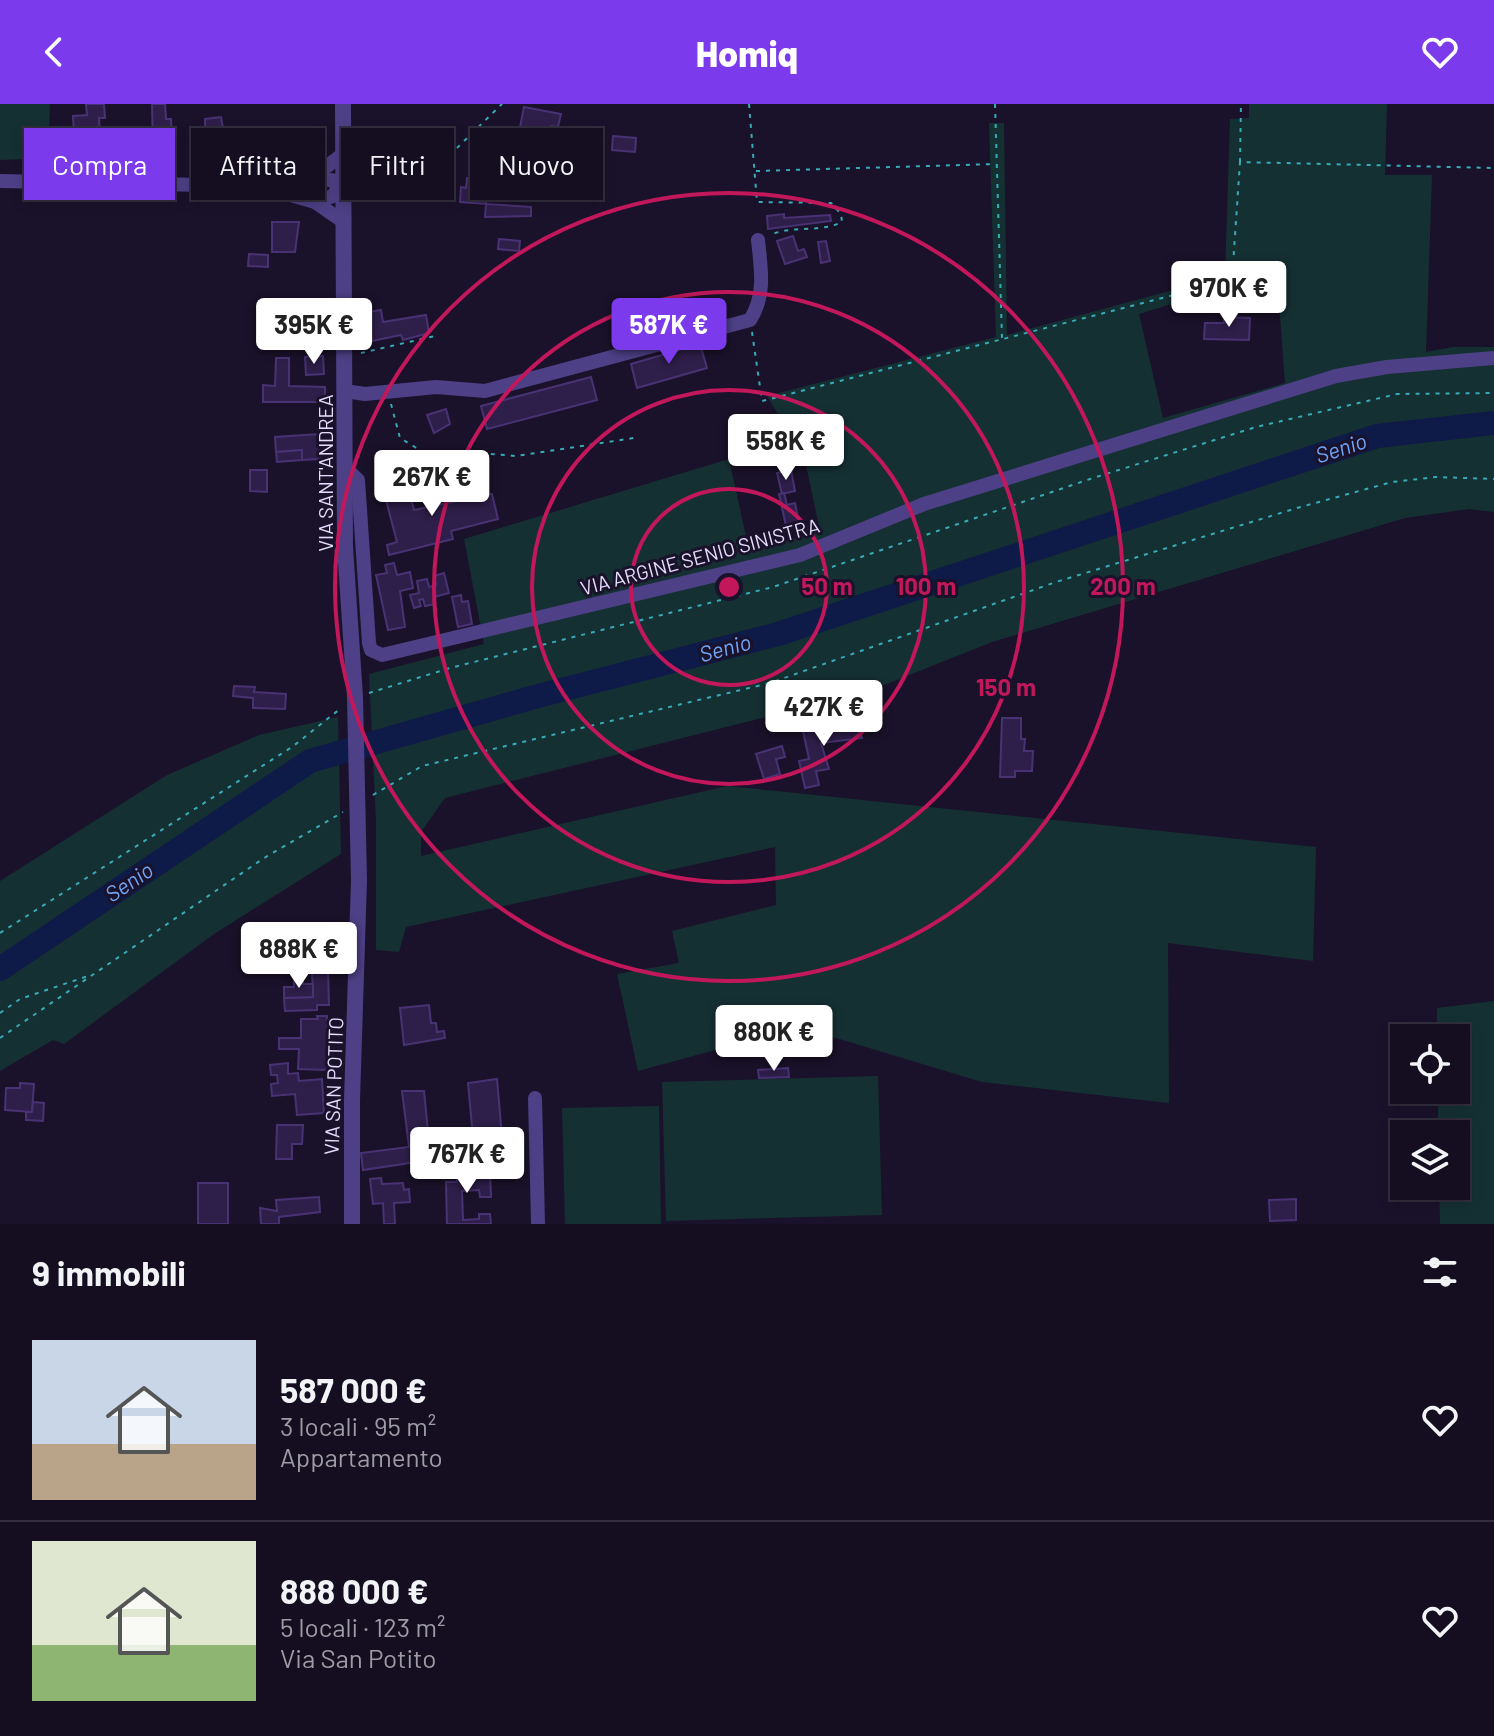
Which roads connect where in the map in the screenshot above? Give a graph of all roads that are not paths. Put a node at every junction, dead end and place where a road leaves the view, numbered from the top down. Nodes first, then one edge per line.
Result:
1 (343, 104) edge
2 (343, 128) edge
3 (341, 156) edge
4 (325, 168) edge
5 (325, 179) edge
6 (0, 181) edge
7 (341, 182) joint
8 (191, 185) edge
9 (308, 200) edge
10 (341, 200) edge
11 (315, 202) junction
12 (341, 220) junction
13 (758, 240) road end
14 (1494, 358) edge
15 (345, 391) junction
16 (345, 468) junction
17 (355, 804) joint
18 (535, 1098) dead end
19 (352, 1224) edge
20 (538, 1224) edge

1 - 2 street, VIA SANT'ANDREA
3 - 4 street
5 - 7 street
6 - 8 street
7 - 11 street
9 - 11 street
10 - 12 street, VIA SANT'ANDREA
11 - 12 street
12 - 15 street, VIA SANT'ANDREA
13 - 15 street
14 - 16 street, VIA ARGINE SENIO SINISTRA
15 - 16 street, VIA SANT'ANDREA
16 - 17 street, VIA SANT'ANDREA
17 - 19 street, VIA SAN POTITO
18 - 20 street

